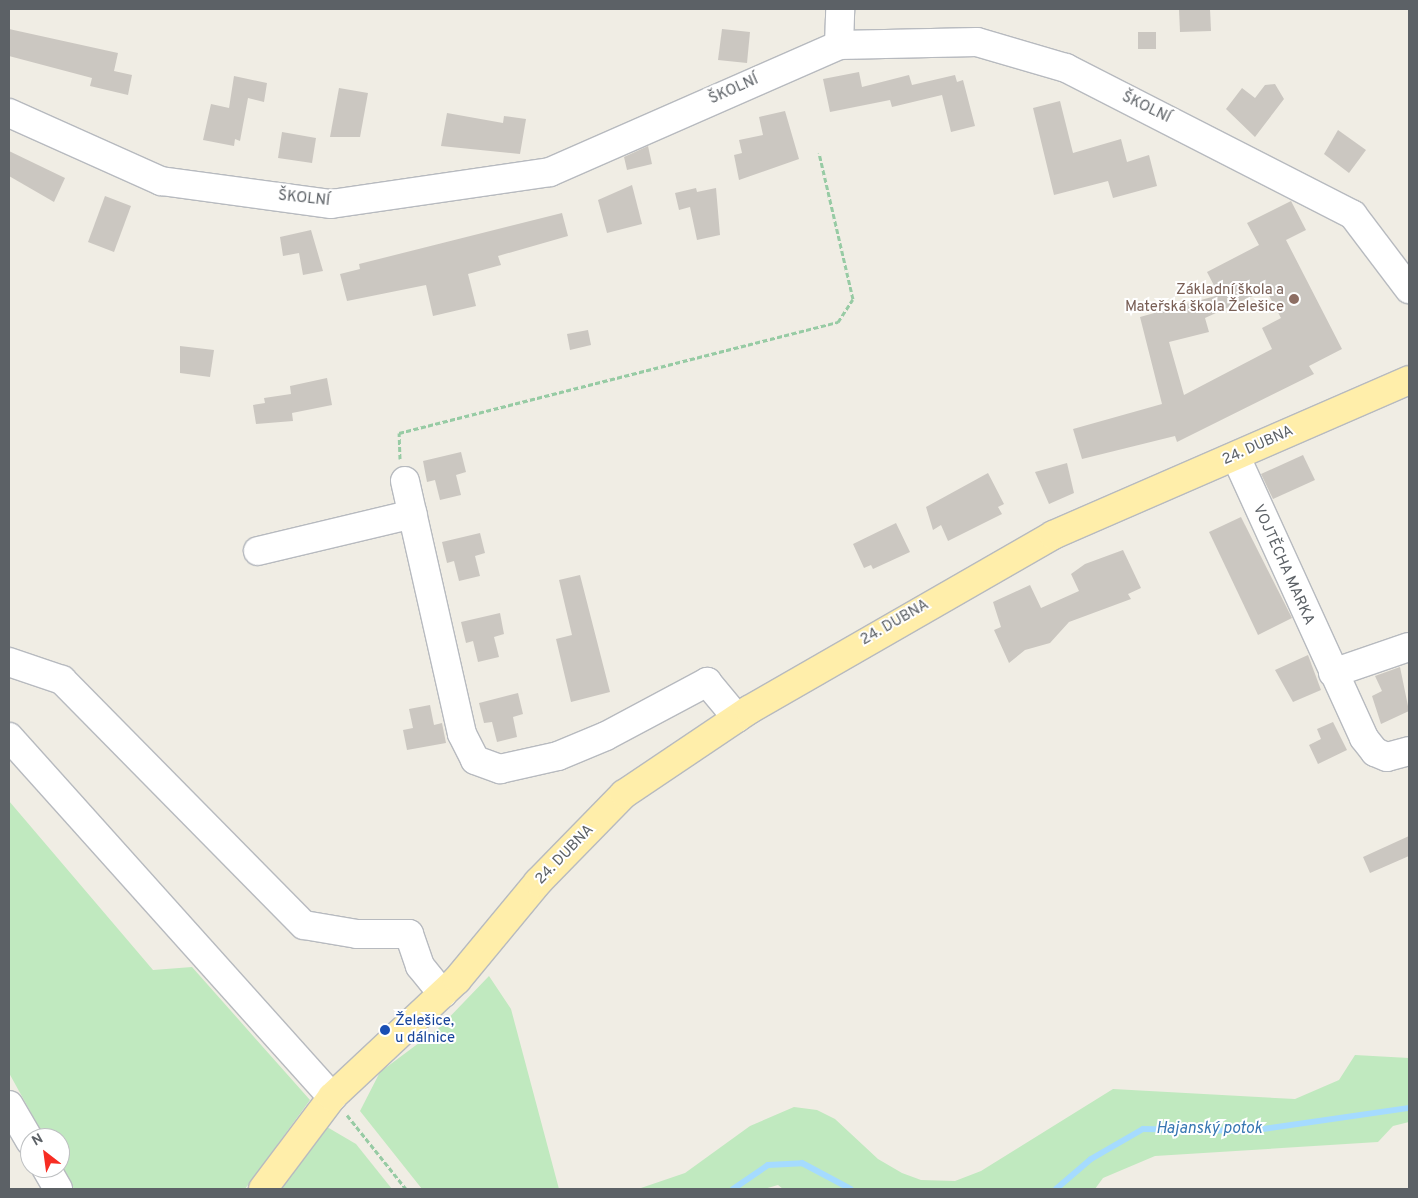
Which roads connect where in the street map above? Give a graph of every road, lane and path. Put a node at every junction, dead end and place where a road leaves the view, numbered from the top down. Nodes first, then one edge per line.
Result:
1 (840, 9) edge
2 (839, 44) junction
3 (9, 113) edge
4 (819, 153) dead end
5 (1409, 289) edge
6 (1409, 380) edge
7 (1236, 457) junction
8 (405, 481) joint
9 (414, 514) junction
10 (258, 551) dead end
11 (1409, 647) edge
12 (9, 662) edge
13 (1333, 673) junction
14 (737, 718) junction
15 (9, 737) edge
16 (1409, 752) edge
17 (450, 987) junction
18 (332, 1097) junction
19 (9, 1105) edge
20 (22, 1128) edge
21 (52, 1178) edge
22 (58, 1189) edge
23 (263, 1189) edge
24 (406, 1189) edge

1 - 2 street
2 - 3 street, ŠKOLNÍ
2 - 5 street, ŠKOLNÍ
4 - 8 path
6 - 7 main road, 24. DUBNA
7 - 13 street, VOJTĚCHA MARKA
7 - 14 main road, 24. DUBNA
8 - 9 street
9 - 10 street
9 - 14 street
11 - 13 street
12 - 17 street
13 - 16 street, VOJTĚCHA MARKA
14 - 17 main road, 24. DUBNA
15 - 18 street
17 - 18 main road, 24. DUBNA
18 - 23 main road, 24. DUBNA
18 - 24 path
19 - 20 street
21 - 22 street

